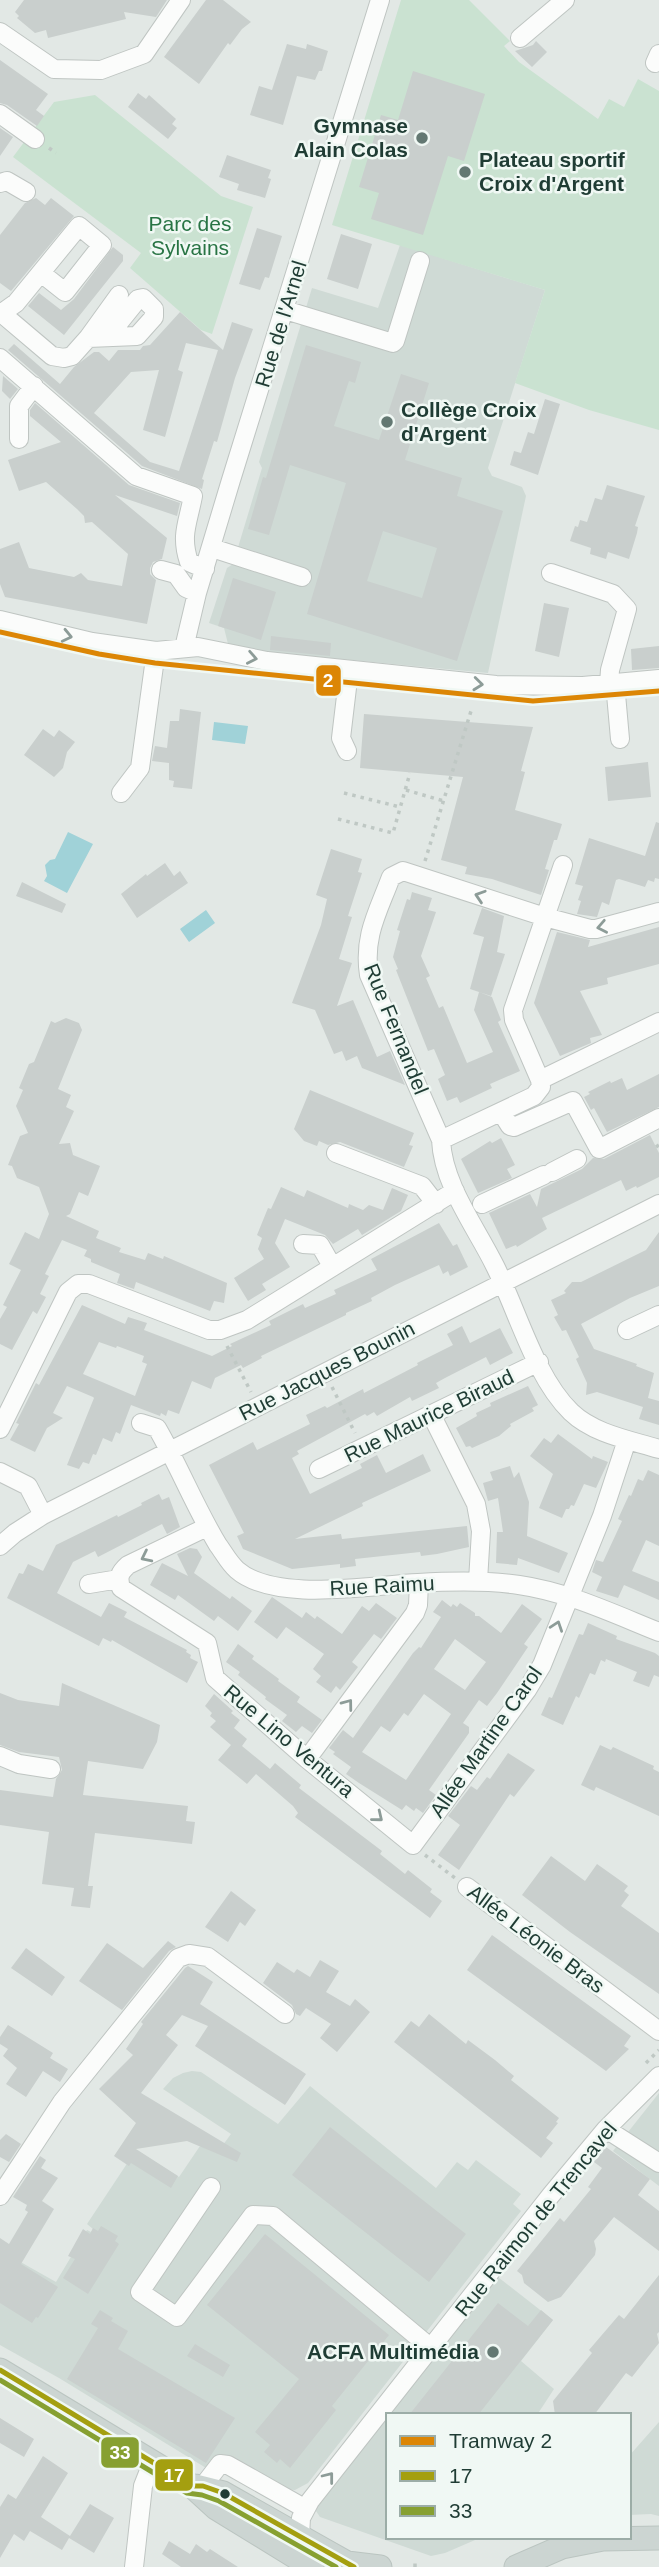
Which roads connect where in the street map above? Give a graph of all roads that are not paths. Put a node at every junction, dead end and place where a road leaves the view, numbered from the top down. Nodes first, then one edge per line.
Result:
1 (181, 0) edge
2 (380, 0) edge
3 (565, 0) edge
4 (0, 32) edge
5 (520, 38) dead end
6 (0, 114) edge
7 (35, 139) dead end
8 (0, 183) edge
9 (26, 192) dead end
10 (419, 261) dead end
11 (41, 273) dead end
12 (119, 295) dead end
13 (285, 310) junction
14 (1, 312) edge
15 (113, 337) dead end
16 (88, 338) junction
17 (1, 368) edge
18 (34, 386) junction
19 (19, 439) dead end
20 (212, 548) junction
21 (205, 569) junction
22 (161, 570) dead end
23 (551, 573) dead end
24 (302, 577) dead end
25 (197, 593) junction
26 (0, 620) edge
27 (184, 648) junction
28 (156, 651) junction
29 (349, 671) junction
30 (659, 679) edge
31 (612, 683) junction
32 (620, 739) dead end
33 (346, 751) dead end
34 (121, 793) dead end
35 (563, 865) dead end
36 (659, 912) edge
37 (545, 917) junction
38 (659, 1022) edge
39 (540, 1080) junction
40 (500, 1112) junction
41 (659, 1118) edge
42 (441, 1140) junction
43 (336, 1153) dead end
44 (587, 1154) junction
45 (455, 1191) junction
46 (436, 1204) junction
47 (659, 1204) edge
48 (482, 1205) dead end
49 (303, 1244) dead end
50 (332, 1266) junction
51 (503, 1282) junction
52 (659, 1315) edge
53 (627, 1330) dead end
54 (539, 1362) junction
55 (432, 1416) junction
56 (141, 1423) dead end
57 (0, 1429) edge
58 (627, 1440) junction
59 (659, 1449) edge
60 (171, 1451) junction
61 (319, 1469) dead end
62 (0, 1472) edge
63 (43, 1515) junction
64 (207, 1527) junction
65 (0, 1546) edge
66 (119, 1579) junction
67 (478, 1581) junction
68 (419, 1583) junction
69 (89, 1584) dead end
70 (569, 1596) junction
71 (659, 1632) edge
72 (0, 1756) edge
73 (307, 1759) junction
74 (51, 1769) dead end
75 (413, 1845) joint
76 (467, 1887) road end
77 (285, 2014) dead end
78 (659, 2031) edge
79 (659, 2076) edge
80 (606, 2129) junction
81 (659, 2163) edge
82 (211, 2187) dead end
83 (0, 2196) edge
84 (431, 2348) junction
85 (0, 2370) edge
86 (152, 2463) junction
87 (197, 2486) junction
88 (304, 2508) junction
89 (300, 2536) junction
90 (631, 2538) edge
91 (659, 2538) edge
92 (603, 2539) edge
93 (350, 2565) edge
94 (134, 2567) edge
95 (312, 2567) edge
96 (380, 2567) edge
97 (516, 2567) edge

1 - 4 street
2 - 13 street, Rue de l'Arnel
3 - 5 street
6 - 7 street
8 - 9 street
10 - 13 street
11 - 14 street
12 - 16 street
13 - 20 street, Rue de l'Arnel
14 - 16 street
15 - 16 street
17 - 18 street
18 - 19 street
18 - 21 street
20 - 21 street, Rue de l'Arnel
20 - 24 street
21 - 25 street, Rue de l'Arnel
22 - 25 street
23 - 31 street
25 - 27 street, Rue de l'Arnel
26 -> 28 street
27 - 28 street
27 -> 29 street
28 - 34 street
29 -> 31 street
29 - 33 street
30 - 31 street
31 - 32 street
35 - 37 street
36 -> 37 street, Rue Fernandel
37 - 39 street
37 -> 42 street, Rue Fernandel
38 - 39 street
39 - 40 street
40 - 42 street
40 - 44 street
41 - 44 street
42 - 45 street, Rue Fernandel
43 - 46 street
44 - 48 street
45 - 46 street
45 - 51 street, Rue Fernandel
46 - 50 street
47 - 51 street, Rue Jacques Bounin
49 - 50 street
50 - 57 street
51 - 54 street, Rue Fernandel
51 - 60 street, Rue Jacques Bounin
52 - 53 street
54 - 55 street, Rue Maurice Biraud
54 - 58 street, Rue Fernandel
55 - 61 street, Rue Maurice Biraud
55 - 67 street
56 - 60 street, Rue Raimu
58 - 59 street, Rue Fernandel
58 - 70 street, Allée Martine Carol
60 - 63 street, Rue Jacques Bounin
60 - 64 street, Rue Raimu
62 - 63 street
63 - 65 street, Rue Jacques Bounin
64 -> 66 street
64 - 68 street, Rue Raimu
66 - 69 street
66 - 73 street, Rue Lino Ventura
67 - 68 street, Rue Raimu
67 - 70 street, Rue Raimu
73 -> 68 street
70 - 71 street, Rue Raimu
75 -> 70 street, Allée Martine Carol
72 - 74 street
73 -> 75 street, Rue Lino Ventura
76 - 78 street, Allée Léonie Bras
77 - 83 street
79 - 80 street, Rue Raimon de Trencavel
80 - 81 street
80 - 84 street, Rue Raimon de Trencavel
82 - 84 street
88 -> 84 street, Rue Raimon de Trencavel
85 - 86 main road
86 - 87 main road
86 - 94 street
87 - 88 street
87 - 89 main road
87 - 95 main road
88 - 89 street
89 - 93 main road
90 - 91 main road
92 - 97 main road
93 - 96 main road

